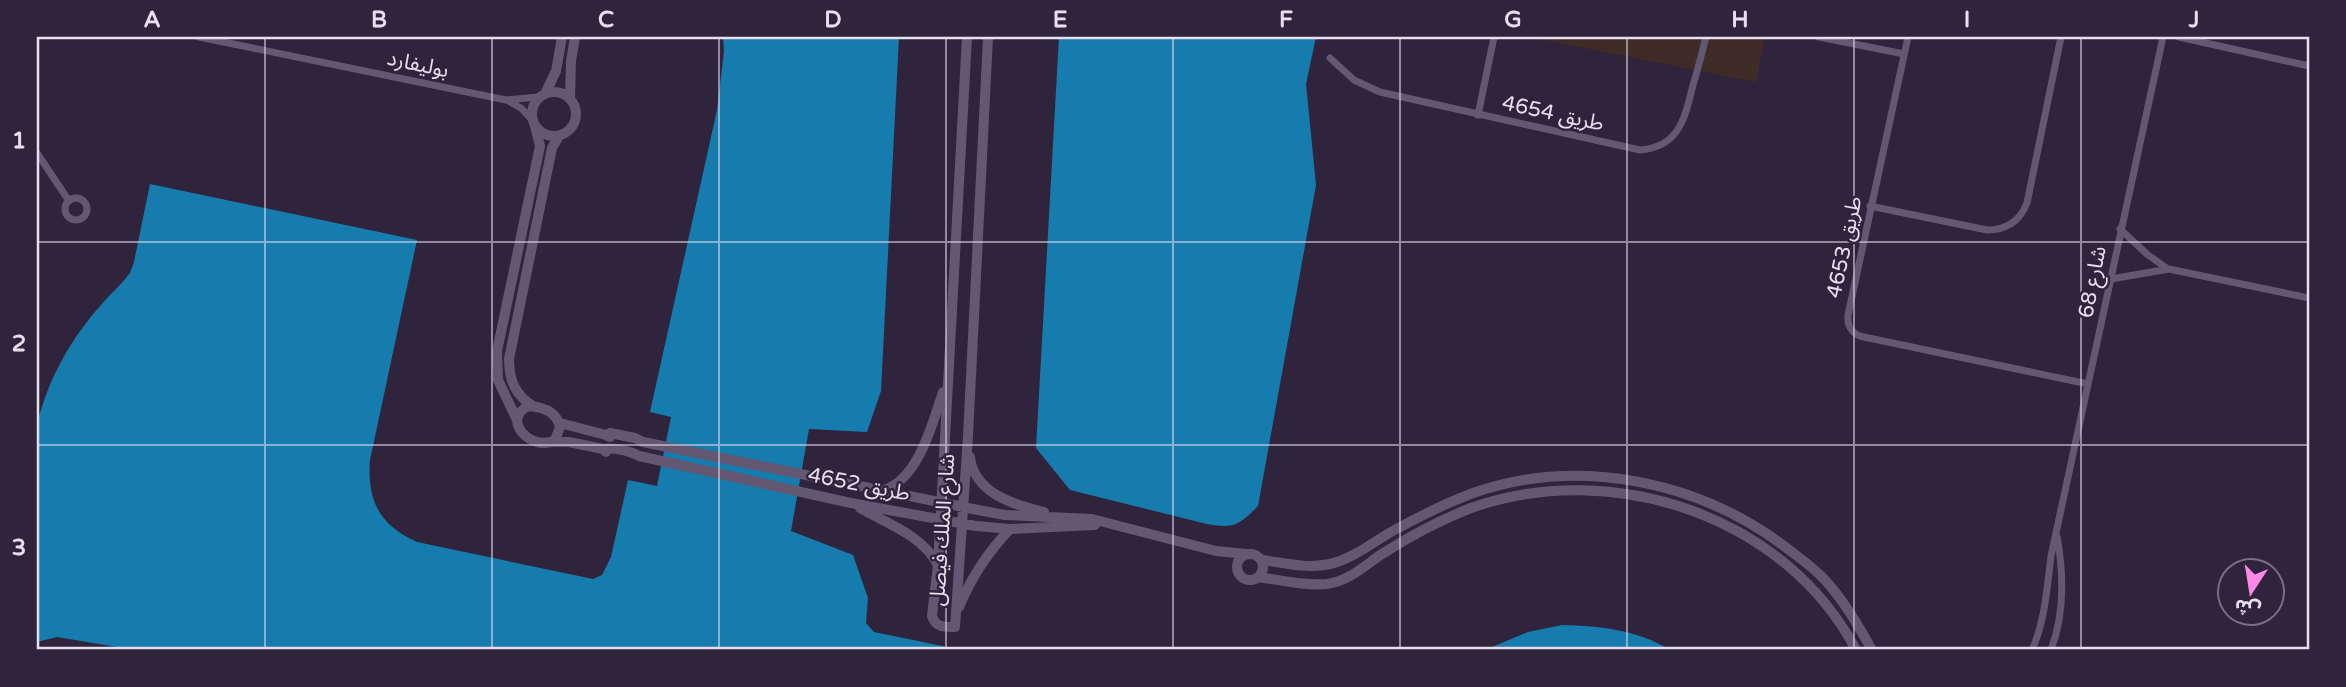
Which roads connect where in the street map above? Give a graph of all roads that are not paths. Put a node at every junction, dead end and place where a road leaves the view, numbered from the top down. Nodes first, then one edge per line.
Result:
1 (198, 37) edge
2 (562, 37) edge
3 (575, 37) edge
4 (967, 37) edge
5 (988, 37) edge
6 (1494, 37) edge
7 (1706, 37) edge
8 (1819, 37) edge
9 (1908, 37) edge
10 (2061, 37) edge
11 (2163, 37) edge
12 (2179, 37) edge
13 (1904, 54) junction
14 (1330, 58) dead end
15 (2309, 66) edge
16 (542, 95) junction
17 (570, 98) junction
18 (506, 100) junction
19 (1478, 115) junction
20 (534, 124) junction
21 (559, 136) junction
22 (37, 153) edge
23 (69, 201) dead end
24 (1870, 206) junction
25 (2120, 229) junction
26 (2169, 269) junction
27 (2111, 279) junction
28 (2309, 298) edge
29 (948, 377) junction
30 (2088, 384) junction
31 (533, 406) junction
32 (517, 420) junction
33 (560, 423) junction
34 (968, 436) junction
35 (551, 442) junction
36 (880, 491) junction
37 (941, 502) junction
38 (851, 503) junction
39 (963, 507) junction
40 (1061, 516) junction
41 (940, 519) junction
42 (962, 523) junction
43 (1115, 525) junction
44 (1010, 529) junction
45 (2057, 535) junction
46 (1216, 551) junction
47 (1246, 554) junction
48 (1262, 560) junction
49 (938, 565) junction
50 (1237, 565) junction
51 (1258, 577) junction
52 (956, 616) junction
53 (1856, 650) edge
54 (1872, 650) edge
55 (2032, 650) edge
56 (2051, 650) edge

1 - 18 street, بوليفارد
2 - 16 street
3 - 17 street
4 - 29 street, شارع الملك فيصل
5 - 34 street, شارع الملك فيصل
6 - 19 street
7 - 19 street, طريق 4654
8 - 13 street
9 - 13 street, طريق 4653
10 - 24 street
11 - 25 street, شارع 68
12 - 15 street
13 - 24 street, طريق 4653
14 - 19 street, طريق 4654
16 - 17 street
16 - 18 street, بوليفارد
16 - 20 street
17 - 21 street
18 - 20 street, بوليفارد
20 - 21 street
20 - 32 street
21 - 31 street
22 - 23 street
24 - 30 street, طريق 4653
25 - 26 street
25 - 27 street, شارع 68
26 - 27 street
26 - 28 street
27 - 30 street, شارع 68
29 - 36 street
29 - 37 street, شارع الملك فيصل
30 - 45 street, شارع 68
31 - 32 street
31 - 33 street
32 - 35 street
33 - 35 street
33 - 36 street, طريق 4652
34 - 39 street, شارع الملك فيصل
34 - 40 street
35 - 38 street, طريق 4652
36 - 37 street, طريق 4652
37 - 39 street, طريق 4652
37 - 41 street, شارع الملك فيصل
38 - 41 street, طريق 4652
38 - 49 street
39 - 40 street, طريق 4652
39 - 42 street, شارع الملك فيصل
40 - 43 street, طريق 4652
41 - 42 street, طريق 4652
41 - 49 street, شارع الملك فيصل
42 - 44 street, طريق 4652
42 - 52 street, شارع الملك فيصل
43 - 44 street, طريق 4652
43 - 46 street, طريق 4652
44 - 52 street
45 - 55 street, شارع 68
45 - 56 street
46 - 47 street
46 - 50 street
47 - 48 street
47 - 50 street
48 - 51 street
48 - 54 street
49 - 52 street, شارع الملك فيصل
50 - 51 street
51 - 53 street

